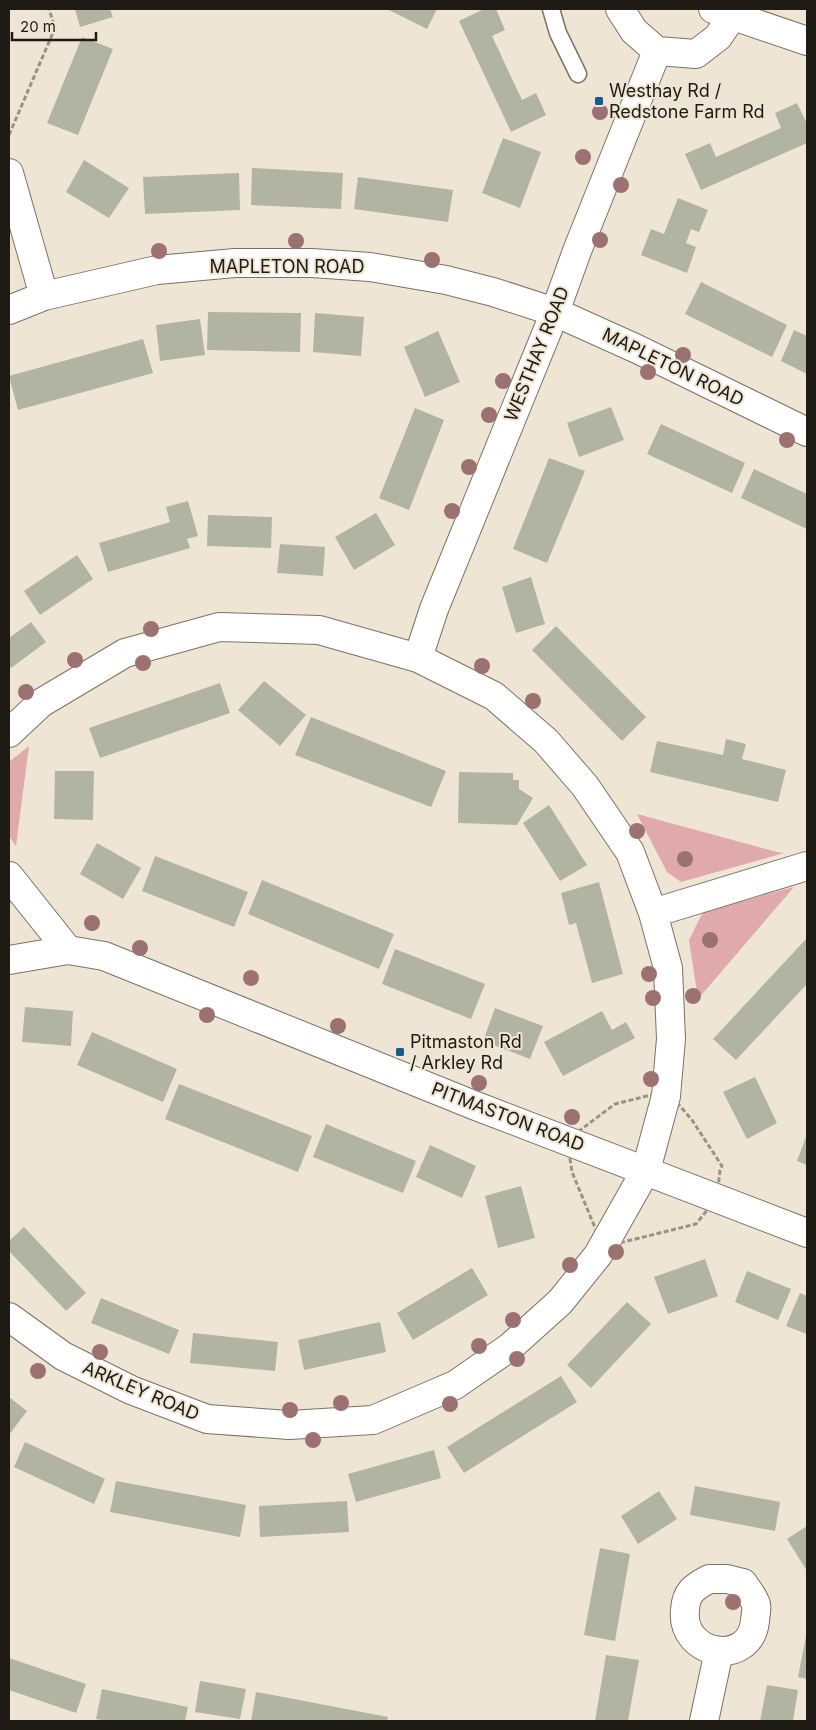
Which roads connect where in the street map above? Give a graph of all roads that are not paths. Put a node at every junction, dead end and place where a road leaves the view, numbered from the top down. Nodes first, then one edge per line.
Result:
1 (551, 9) edge
2 (620, 9) edge
3 (723, 12) edge
4 (807, 41) edge
5 (657, 51) junction
6 (578, 74) dead end
7 (9, 173) edge
8 (44, 296) junction
9 (9, 310) edge
10 (555, 312) junction
11 (807, 432) edge
12 (418, 658) junction
13 (9, 733) edge
14 (807, 866) edge
15 (9, 876) edge
16 (654, 913) junction
17 (68, 950) junction
18 (9, 960) edge
19 (646, 1170) junction
20 (807, 1233) edge
21 (9, 1317) edge
22 (719, 1651) dead end
23 (704, 1721) edge

1 - 6 lane
2 - 5 street
3 - 4 street
3 - 5 street
5 - 10 street, WESTHAY ROAD
7 - 8 street
8 - 9 street, MAPLETON ROAD
8 - 10 street, MAPLETON ROAD
10 - 11 street, MAPLETON ROAD
10 - 12 street, WESTHAY ROAD
12 - 13 street, ARKLEY ROAD
12 - 16 street, ARKLEY ROAD
14 - 16 street
15 - 17 street
16 - 19 street, ARKLEY ROAD
17 - 18 street, PITMASTON ROAD
17 - 19 street, PITMASTON ROAD
19 - 20 street, PITMASTON ROAD
19 - 21 street, ARKLEY ROAD
22 - 23 street

